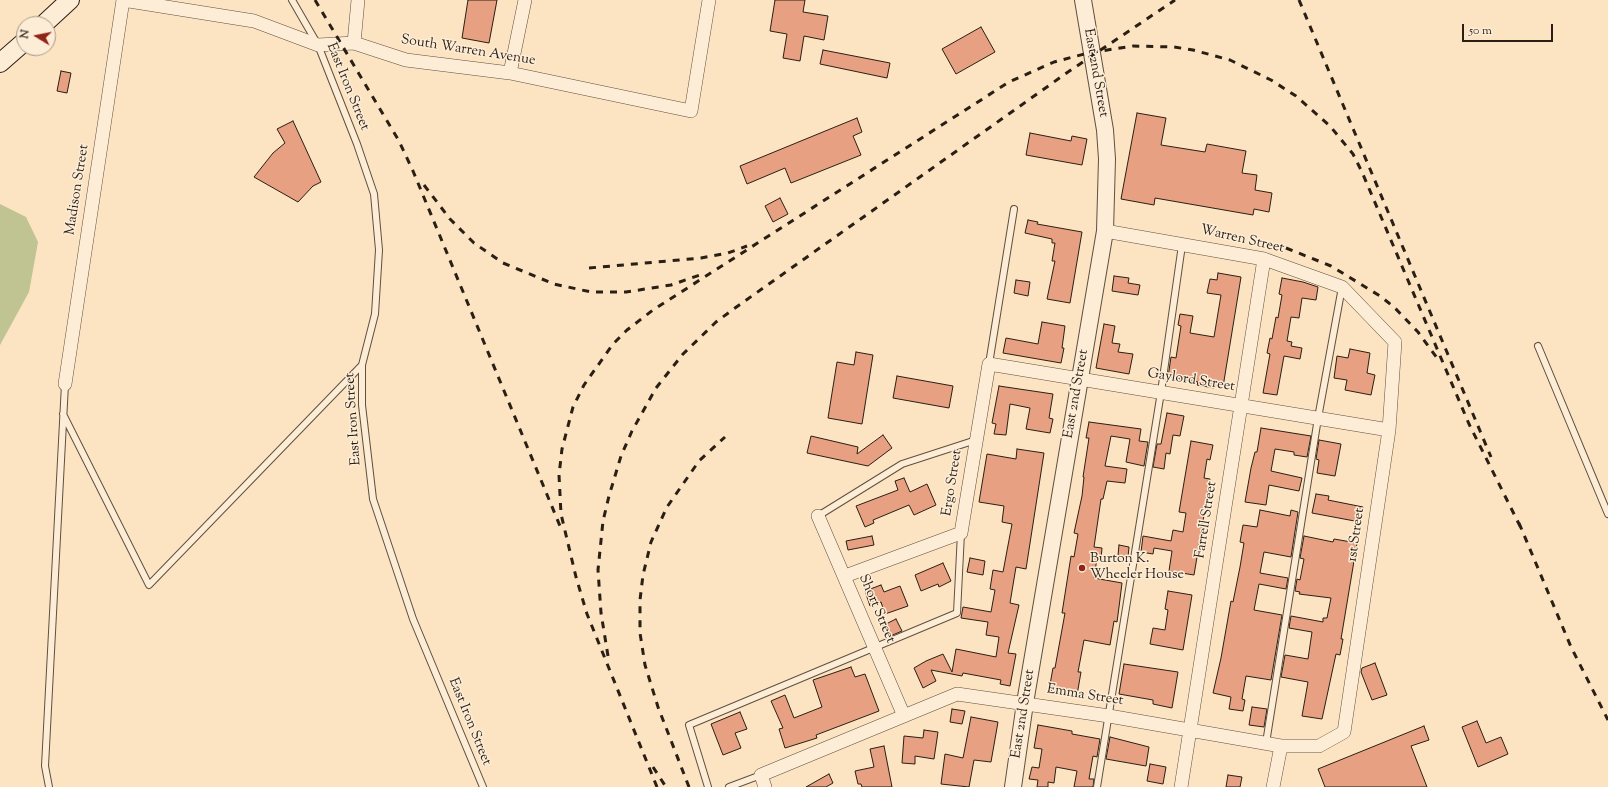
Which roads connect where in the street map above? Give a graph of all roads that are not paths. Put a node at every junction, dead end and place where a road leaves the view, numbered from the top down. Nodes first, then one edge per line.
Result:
1 (70, 0) edge
2 (123, 0) edge
3 (292, 0) edge
4 (358, 0) edge
5 (525, 0) edge
6 (709, 0) edge
7 (1082, 0) edge
8 (53, 16) edge
9 (354, 43) junction
10 (318, 45) junction
11 (16, 49) edge
12 (0, 62) edge
13 (510, 73) junction
14 (1014, 209) dead end
15 (1105, 231) junction
16 (1182, 243) junction
17 (1264, 259) junction
18 (1342, 287) junction
19 (1395, 342) joint
20 (1538, 346) dead end
21 (989, 364) junction
22 (362, 365) junction
23 (1080, 379) junction
24 (65, 384) joint
25 (1162, 392) junction
26 (1241, 406) junction
27 (63, 414) junction
28 (1318, 418) junction
29 (1389, 430) junction
30 (976, 440) junction
31 (1608, 514) edge
32 (818, 516) joint
33 (961, 533) junction
34 (845, 576) junction
35 (876, 648) junction
36 (1025, 703) junction
37 (904, 716) junction
38 (1109, 716) junction
39 (1190, 729) junction
40 (1344, 732) joint
41 (1266, 743) junction
42 (1281, 746) junction
43 (763, 781) edge
44 (49, 787) edge
45 (483, 787) edge
46 (708, 787) edge
47 (729, 787) edge
48 (1013, 787) edge
49 (1097, 787) edge
50 (1181, 787) edge
51 (1273, 787) edge

1 - 8 main road
2 - 10 street, South Warren Avenue
2 - 24 street, Madison Street
3 - 10 lane, East Iron Street
4 - 9 street
5 - 13 street
6 - 13 street, South Warren Avenue
7 - 15 street, East 2nd Street
9 - 10 street, South Warren Avenue
9 - 13 street, South Warren Avenue
10 - 22 lane, East Iron Street
11 - 12 main road
14 - 21 lane
15 - 16 street, Warren Street
15 - 23 street, East 2nd Street
16 - 17 street, Warren Street
16 - 25 lane
17 - 18 street, Warren Street
17 - 26 street, Farrell Street
18 - 19 street, Warren Street
18 - 28 lane
19 - 29 street, 1st Street
20 - 31 lane
21 - 23 street, Gaylord Street
21 - 30 street, Ergo Street
22 - 27 lane
22 - 45 lane, East Iron Street
23 - 25 street, Gaylord Street
23 - 36 street, East 2nd Street
24 - 27 lane
25 - 26 street, Gaylord Street
25 - 38 lane
26 - 28 street, Gaylord Street
26 - 39 street, Farrell Street
27 - 44 lane
28 - 29 street, Gaylord Street
28 - 41 lane
29 - 40 street, 1st Street
30 - 32 lane
30 - 33 street, Ergo Street
32 - 34 street, Short Street
33 - 34 street, Ergo Street
33 - 35 lane
34 - 35 street, Short Street
35 - 37 street, Short Street
35 - 46 lane
36 - 37 street, Emma Street
36 - 38 street, Emma Street
36 - 48 street, East 2nd Street
37 - 43 street, Emma Street
38 - 39 street, Emma Street
38 - 49 lane
39 - 41 street, Emma Street
39 - 50 street, Farrell Street
40 - 42 street, Emma Street
41 - 42 street, Emma Street
42 - 51 street
43 - 47 lane

